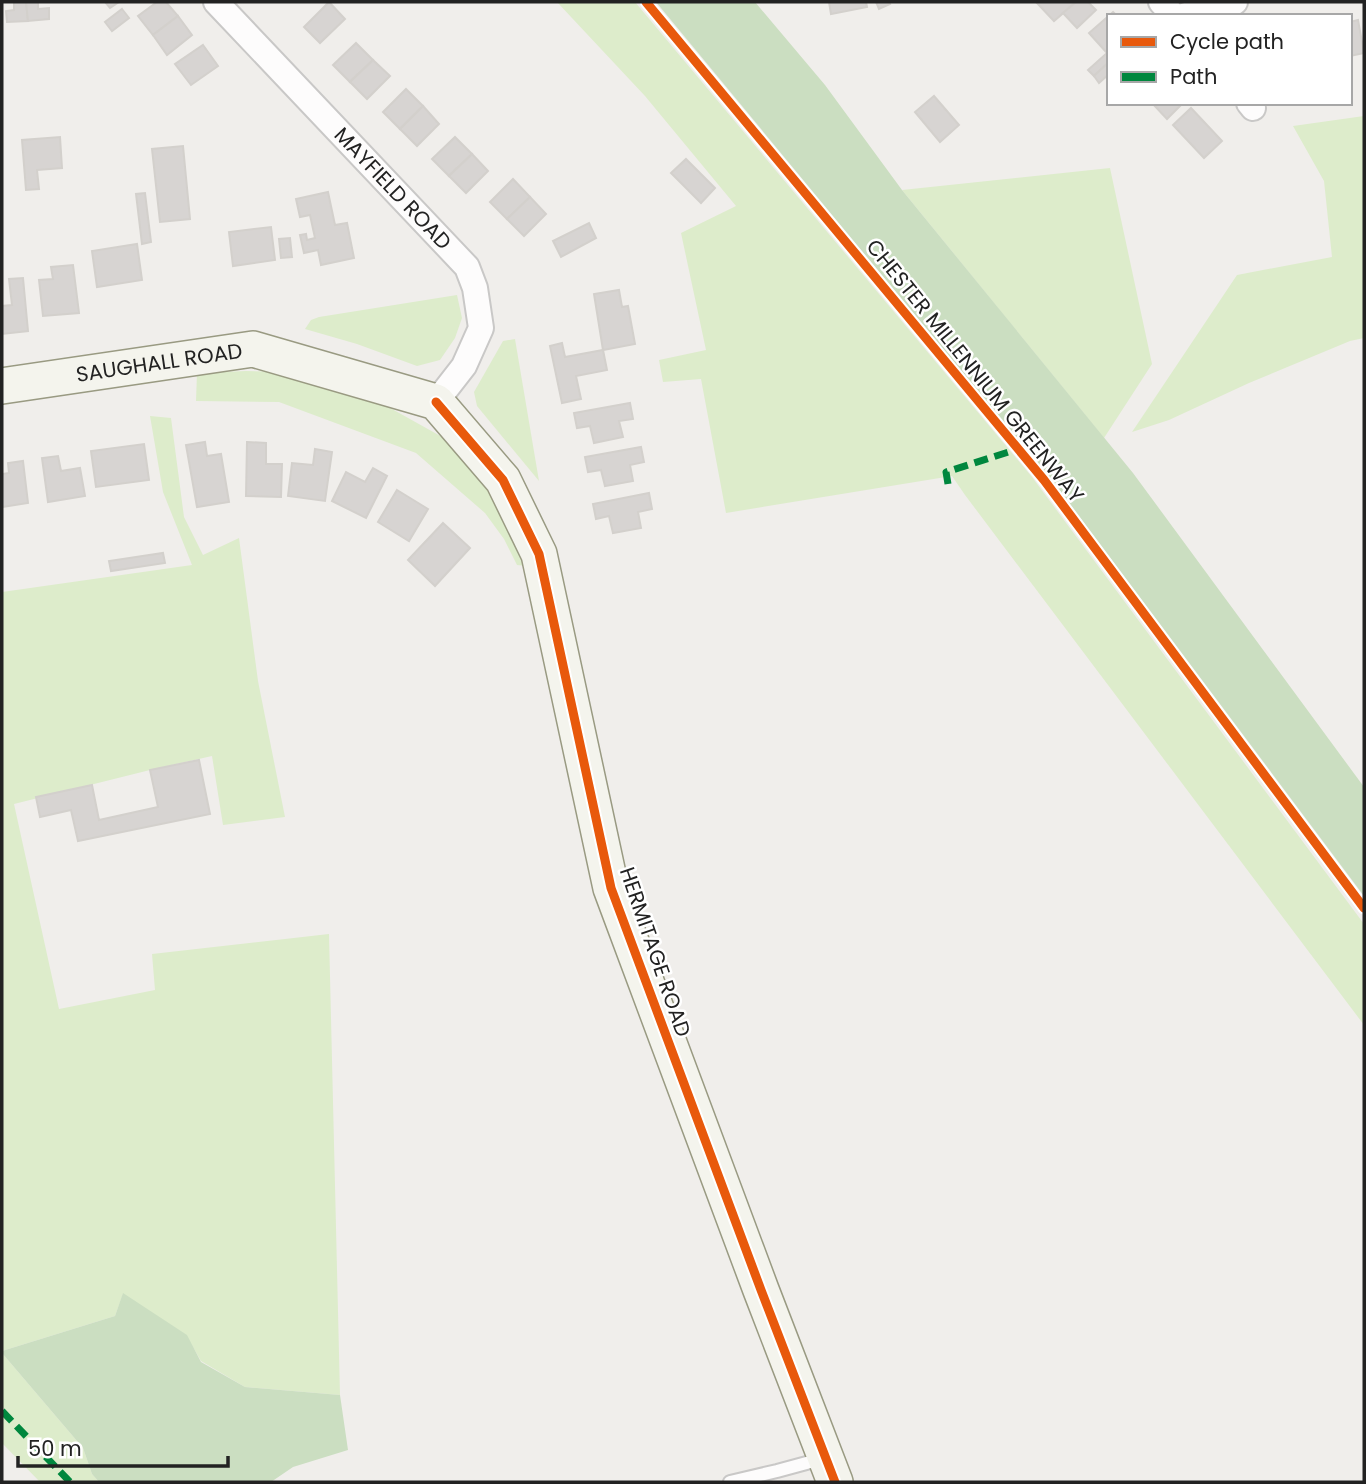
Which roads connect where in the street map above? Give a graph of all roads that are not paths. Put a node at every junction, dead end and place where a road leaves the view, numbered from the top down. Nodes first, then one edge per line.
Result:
1 (216, 2) edge
2 (1235, 2) edge
3 (1190, 14) edge
4 (2, 386) edge
5 (436, 402) junction
6 (830, 1470) edge
7 (730, 1482) edge

1 - 5 street, MAYFIELD ROAD
2 - 3 street
4 - 5 street, SAUGHALL ROAD
5 - 6 street, HERMITAGE ROAD
6 - 7 lane

